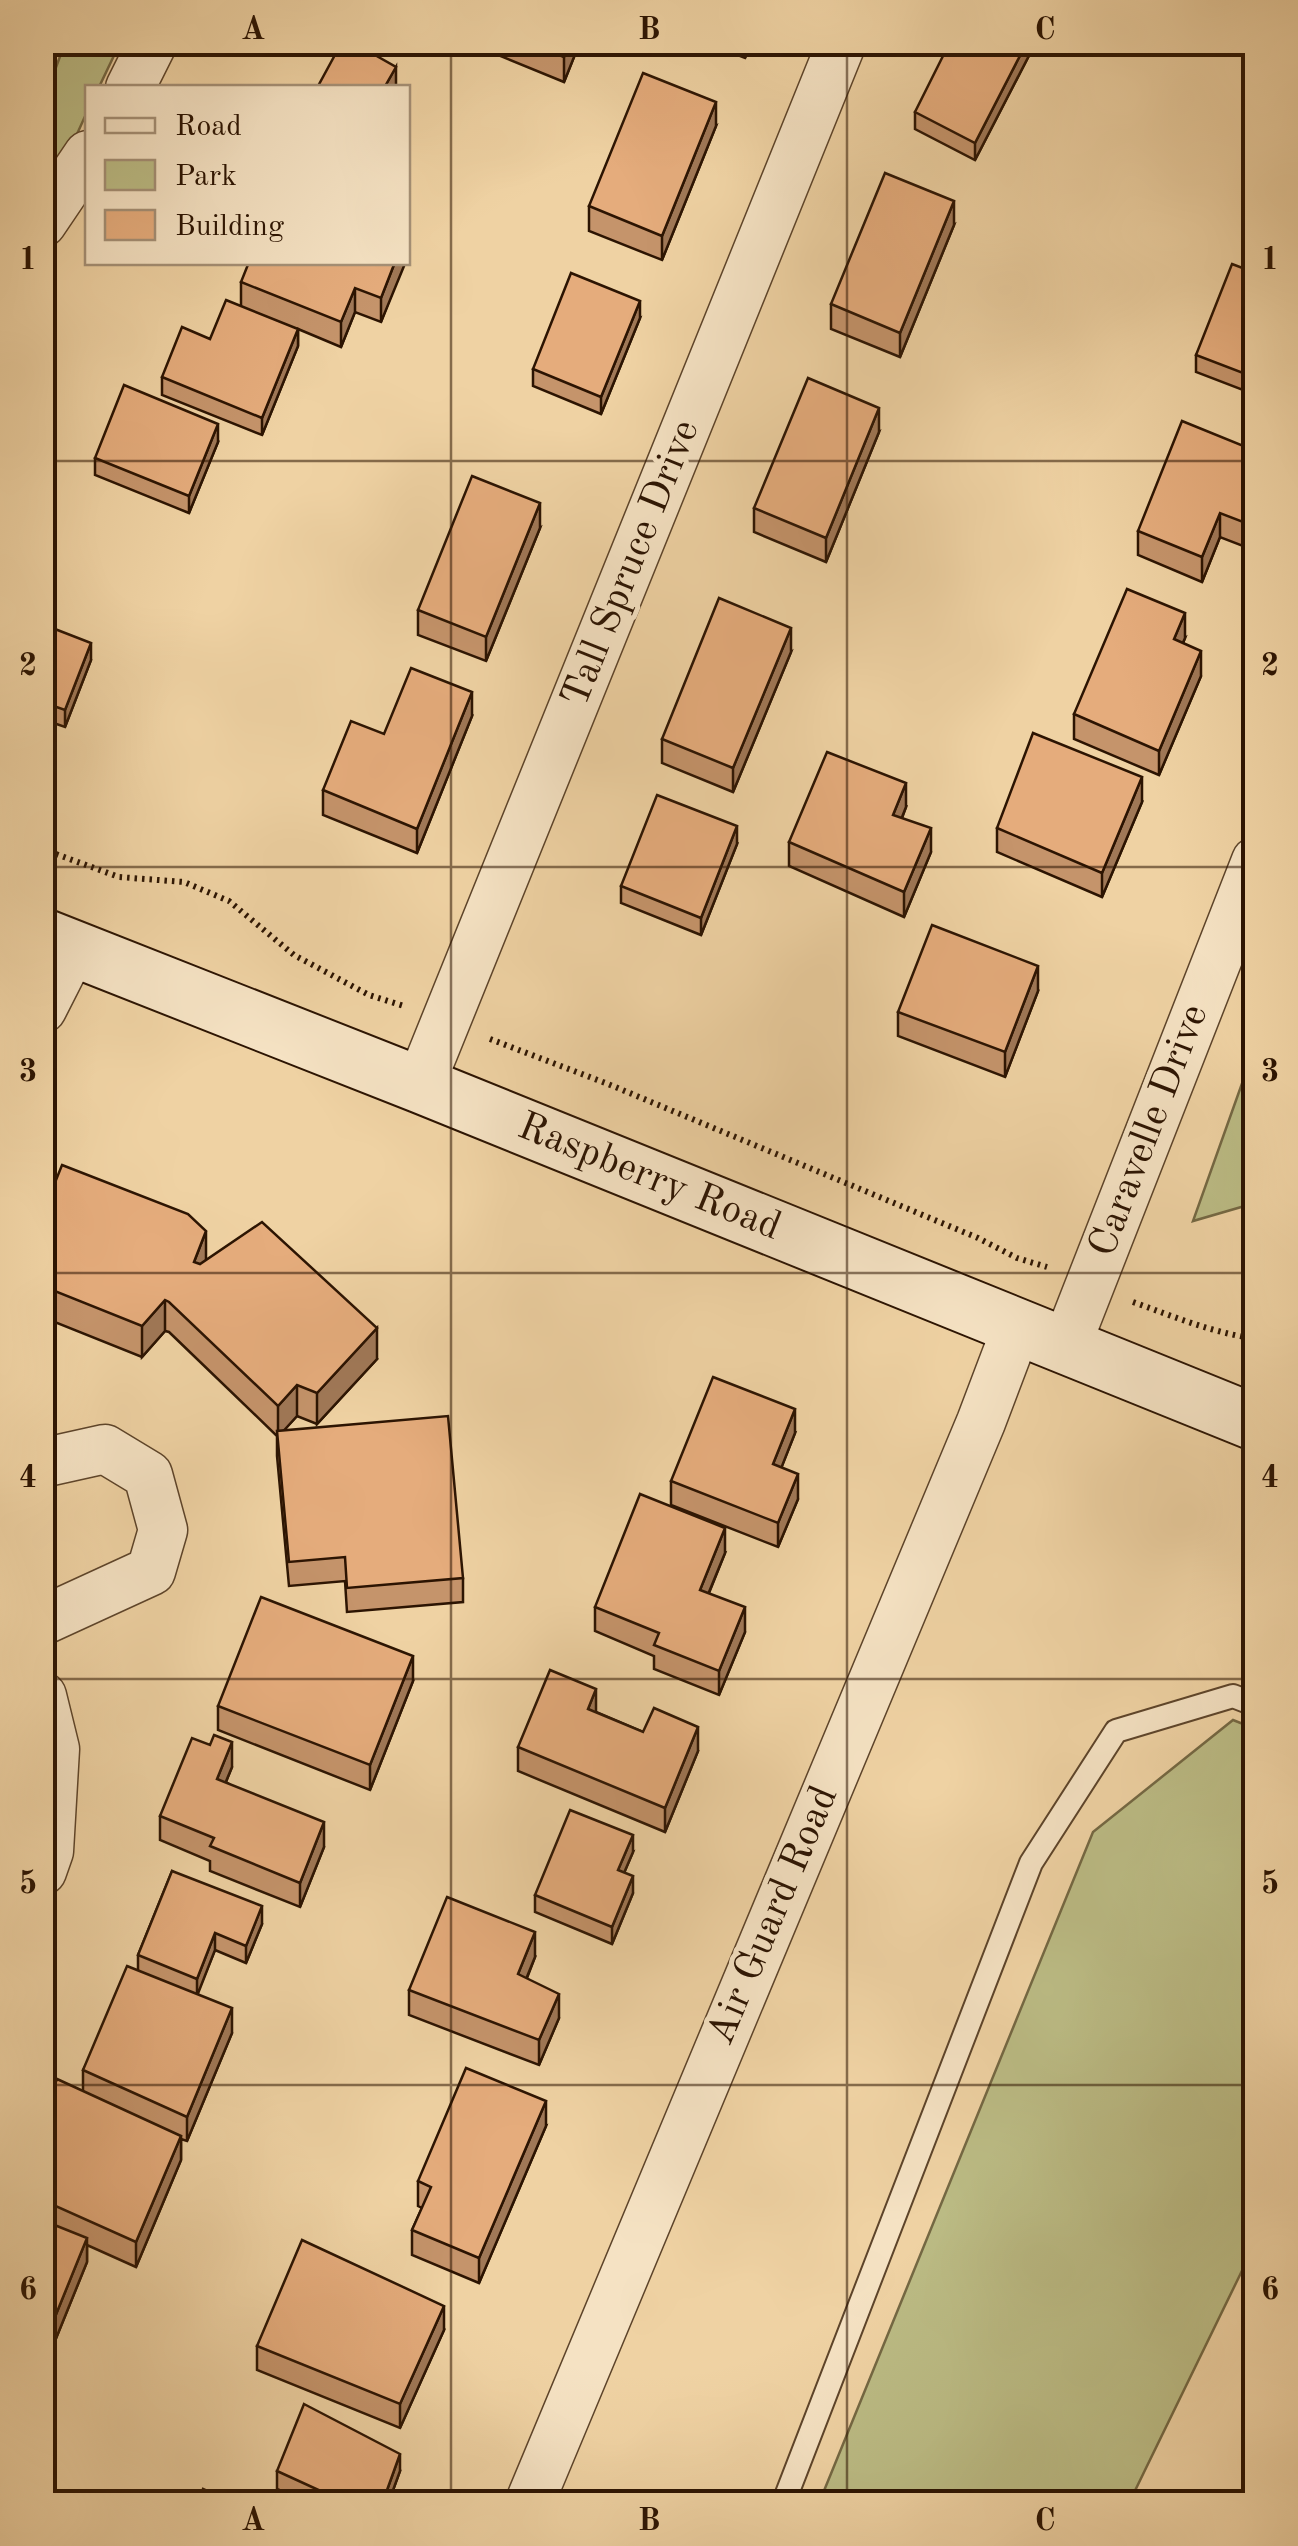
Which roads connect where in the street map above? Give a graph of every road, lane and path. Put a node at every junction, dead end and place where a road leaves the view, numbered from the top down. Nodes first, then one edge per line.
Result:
1 (153, 42) edge
2 (842, 42) edge
3 (132, 85) edge
4 (85, 160) edge
5 (42, 223) edge
6 (42, 849) edge
7 (1256, 860) edge
8 (58, 942) edge
9 (42, 1009) edge
10 (448, 1021) junction
11 (420, 1085) junction
12 (1091, 1281) junction
13 (1041, 1337) junction
14 (1256, 1339) edge
15 (1256, 1423) edge
16 (42, 1464) edge
17 (42, 1620) edge
18 (42, 1696) edge
19 (1256, 1706) edge
20 (42, 1871) edge
21 (529, 2504) edge
22 (783, 2504) edge

1 - 3 street
2 - 10 street, Tall Spruce Drive
4 - 5 street
6 - 10 path
7 - 12 street, Caravelle Drive
8 - 9 street
8 - 11 main road, Raspberry Road
10 - 11 street, Tall Spruce Drive
10 - 12 path
11 - 13 main road, Raspberry Road
12 - 13 street, Caravelle Drive
12 - 14 path
13 - 15 main road, Raspberry Road
13 - 21 street, Air Guard Road
16 - 17 street
18 - 20 street
19 - 22 lane

